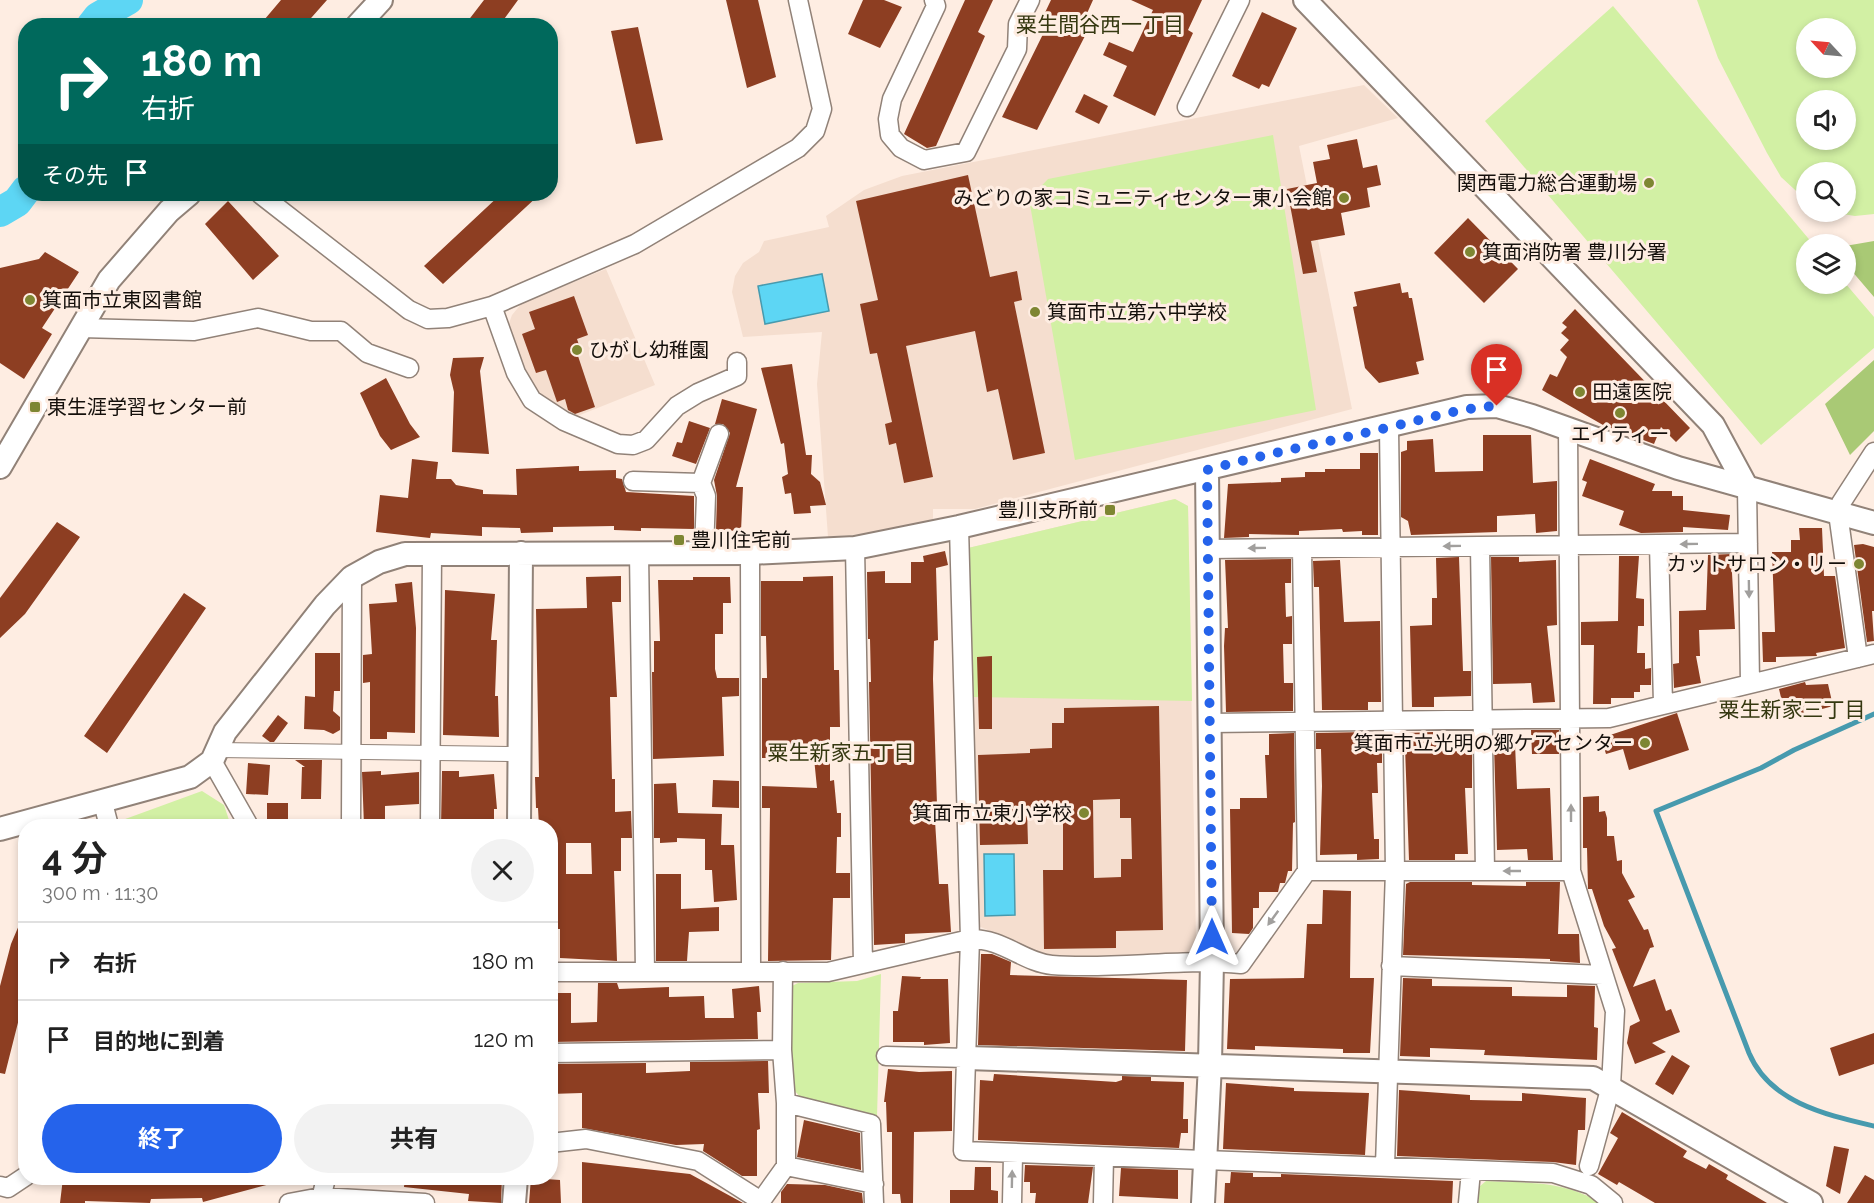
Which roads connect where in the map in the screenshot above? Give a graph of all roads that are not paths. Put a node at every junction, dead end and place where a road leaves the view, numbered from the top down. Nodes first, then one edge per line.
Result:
1 (381, 0) edge
2 (798, 0) edge
3 (934, 0) edge
4 (1030, 0) edge
5 (1240, 0) edge
6 (1305, 0) edge
7 (364, 18) edge
8 (1187, 107) dead end
9 (181, 201) edge
10 (269, 201) edge
11 (492, 306) junction
12 (81, 328) junction
13 (736, 362) dead end
14 (409, 368) dead end
15 (1389, 428) junction
16 (1568, 429) junction
17 (719, 434) dead end
18 (1874, 452) edge
19 (0, 467) edge
20 (1207, 470) junction
21 (633, 481) dead end
22 (701, 483) junction
23 (1747, 488) junction
24 (1838, 513) junction
25 (1874, 523) edge
26 (959, 527) junction
27 (1748, 543) junction
28 (1659, 544) junction
29 (1568, 545) junction
30 (1480, 546) junction
31 (1390, 547) junction
32 (855, 548) junction
33 (1302, 548) junction
34 (1207, 549) junction
35 (704, 551) junction
36 (432, 553) junction
37 (521, 553) junction
38 (639, 553) junction
39 (750, 553) junction
40 (352, 577) junction
41 (1866, 656) edge
42 (1750, 683) junction
43 (1663, 704) junction
44 (1482, 718) junction
45 (1571, 718) junction
46 (1393, 720) junction
47 (1304, 722) junction
48 (1210, 723) junction
49 (350, 751) junction
50 (430, 752) junction
51 (519, 754) junction
52 (214, 755) junction
53 (103, 802) junction
54 (36, 819) edge
55 (107, 819) edge
56 (246, 819) edge
57 (351, 819) edge
58 (430, 819) edge
59 (519, 819) edge
60 (18, 823) edge
61 (0, 828) edge
62 (1307, 871) junction
63 (1395, 871) junction
64 (1485, 871) junction
65 (1571, 871) junction
66 (970, 939) junction
67 (1212, 961) junction
68 (863, 964) junction
69 (1392, 966) junction
70 (751, 970) junction
71 (645, 971) junction
72 (783, 971) junction
73 (558, 972) edge
74 (1603, 975) junction
75 (782, 1050) junction
76 (558, 1053) edge
77 (886, 1056) dead end
78 (967, 1058) junction
79 (1210, 1064) junction
80 (1388, 1070) junction
81 (1611, 1086) junction
82 (786, 1102) junction
83 (558, 1142) edge
84 (1013, 1155) junction
85 (1104, 1157) junction
86 (1204, 1160) junction
87 (1385, 1165) junction
88 (786, 1166) junction
89 (1589, 1166) dead end
90 (1471, 1171) junction
91 (18, 1181) edge
92 (874, 1184) junction
93 (324, 1185) edge
94 (515, 1185) edge
95 (0, 1186) edge
96 (321, 1200) edge
97 (417, 1202) edge
98 (289, 1203) edge
99 (514, 1203) edge
100 (874, 1203) edge
101 (1012, 1203) edge
102 (1103, 1203) edge
103 (1203, 1203) edge
104 (1468, 1203) edge
105 (1613, 1203) edge
106 (1811, 1203) edge

1 - 7 street
2 - 11 street
3 - 4 street
5 - 8 street
6 - 23 street
9 - 12 street
10 - 11 street
11 - 13 street
12 - 14 street
12 - 19 street
15 - 16 street
15 - 20 street
15 - 31 street
16 - 23 street
16 - 29 street
17 - 22 street
18 - 24 street
20 - 26 street
20 - 34 street
21 - 22 street
22 - 35 street
23 - 24 street
23 - 27 street
24 - 25 street
24 - 41 street
26 - 32 street
26 - 66 street
27 -> 28 street
27 -> 42 street
28 - 29 street
28 - 43 street
29 - 30 street
29 - 45 street
30 -> 31 street
30 - 44 street
31 - 33 street
31 - 46 street
32 - 39 street
32 - 68 street
33 -> 34 street
33 - 47 street
34 - 48 street
35 - 38 street
35 - 39 street
36 - 37 street
36 - 40 street
36 - 50 street
37 - 38 street
37 - 51 street
38 - 71 street
39 - 70 street
40 - 49 street
40 - 52 street
41 - 42 street
42 - 43 street
43 - 45 street
44 - 45 street
44 - 46 street
44 - 64 street
65 -> 45 street
46 - 47 street
46 - 63 street
47 - 48 street
47 - 62 street
48 - 67 street
49 - 50 street
49 - 52 street
49 - 57 street
50 - 51 street
50 - 58 street
51 - 59 street
52 - 53 street
52 - 56 street
53 - 54 street
53 - 55 street
60 - 61 street
62 - 63 street
62 -> 67 street
63 - 64 street
63 - 69 street
65 -> 64 street
65 - 74 street
66 - 67 street
66 - 68 street
66 - 78 street
67 - 79 street
68 - 72 street
69 - 74 street
69 - 80 street
70 - 71 street
70 - 72 street
71 - 73 street
72 - 75 street
74 - 81 street
75 - 76 street
75 - 82 street
77 - 78 street
78 - 79 street
78 - 84 street
79 - 80 street
79 - 86 street
80 - 81 street
80 - 87 street
81 - 89 street
81 - 106 street
82 - 88 street
82 - 92 street
83 - 88 street
84 - 85 street
101 -> 84 street
85 - 86 street
85 - 102 street
86 - 87 street
86 - 103 street
87 - 90 street
88 - 92 street
90 - 104 street
90 - 105 street
91 - 95 street
92 - 100 street
93 - 96 street
94 - 99 street
96 - 97 street
96 - 98 street

